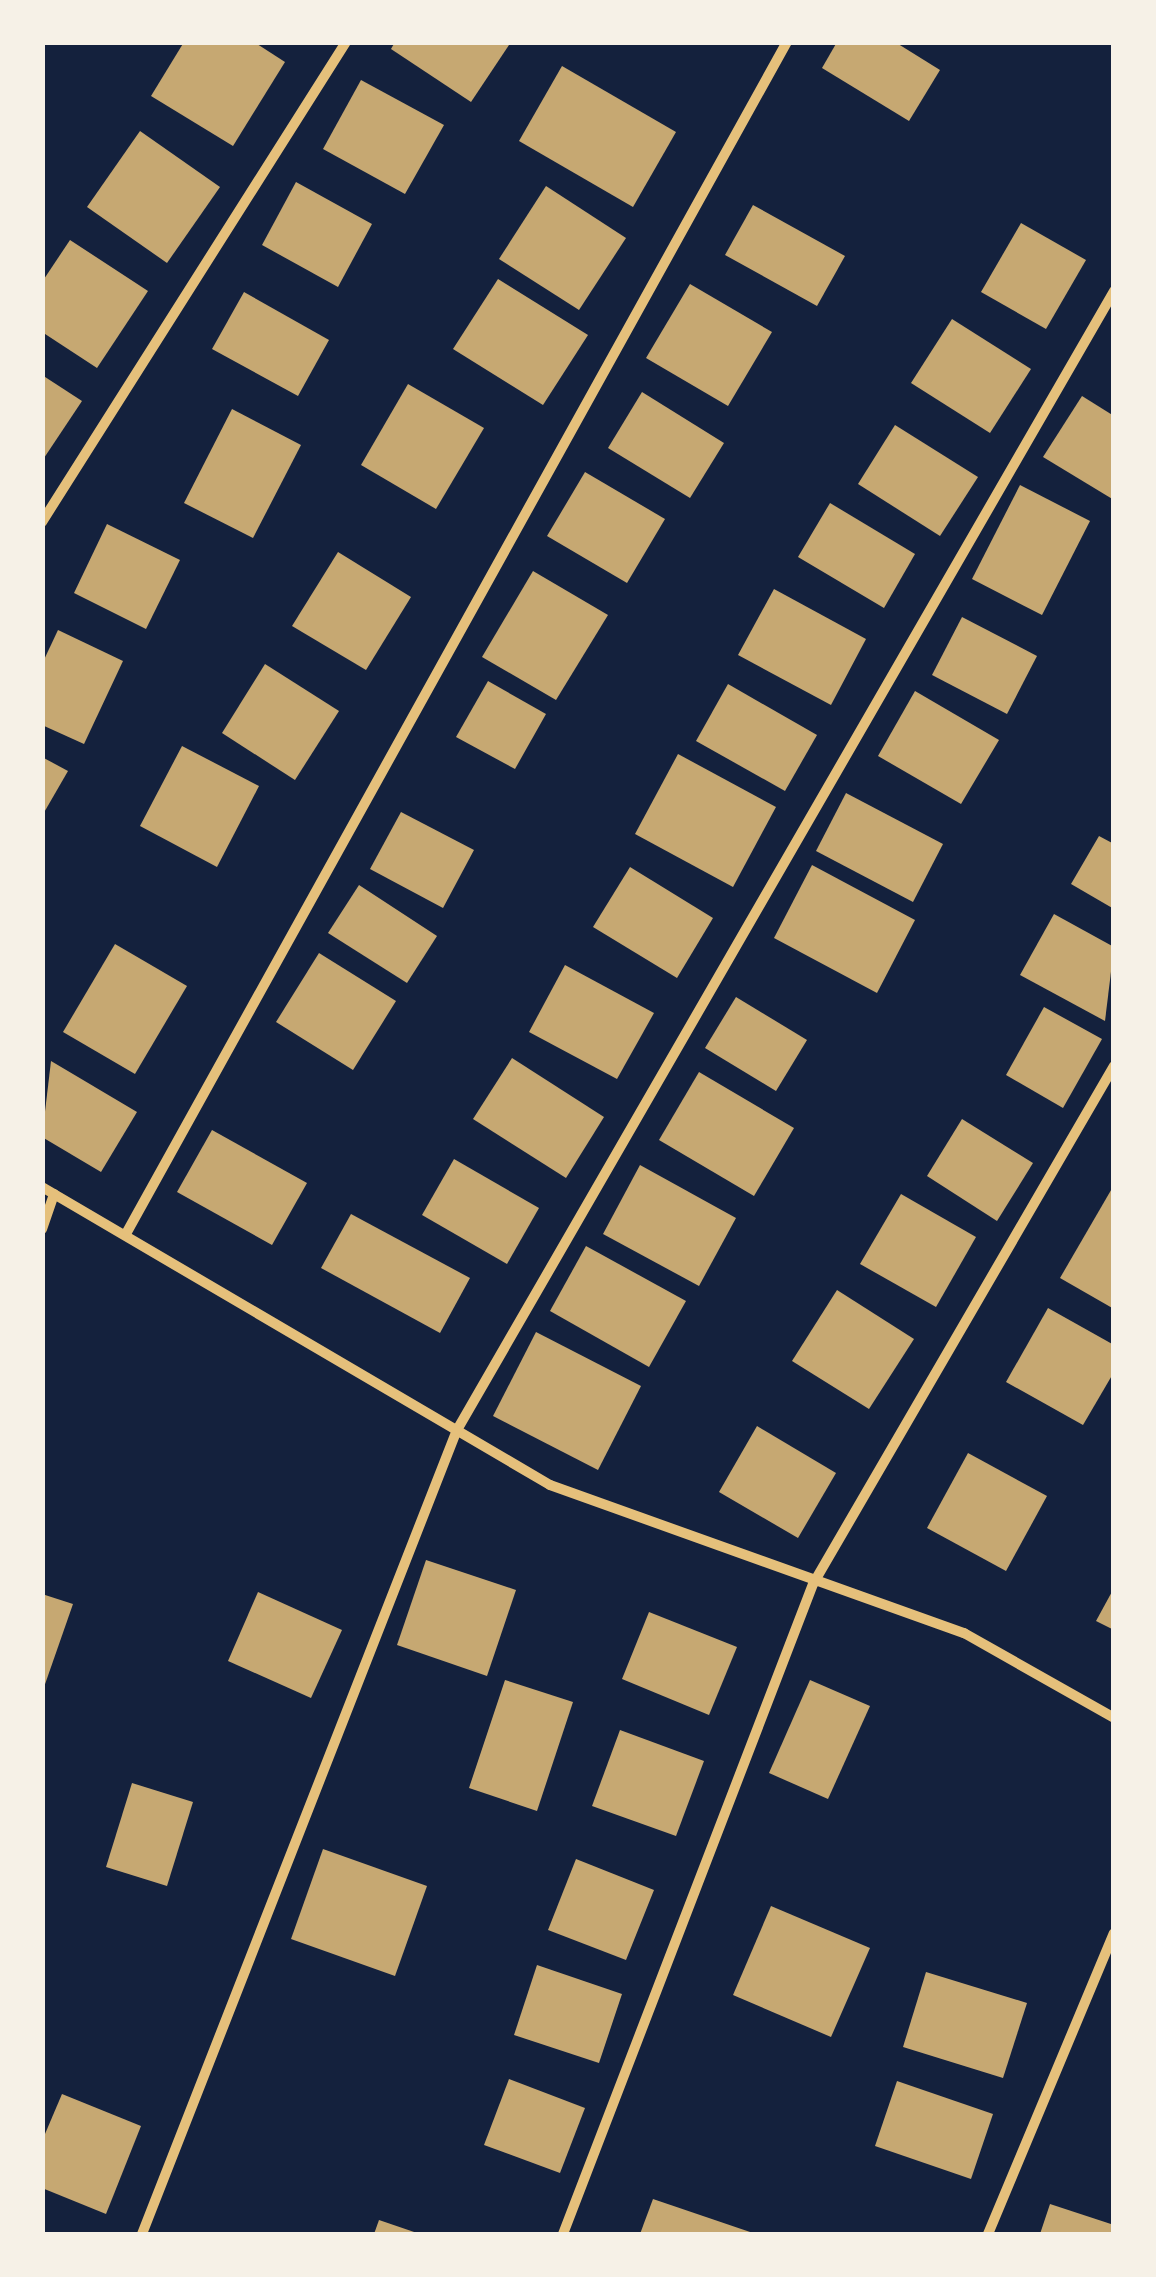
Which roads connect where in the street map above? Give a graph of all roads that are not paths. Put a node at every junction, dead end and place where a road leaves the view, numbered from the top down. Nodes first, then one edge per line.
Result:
1 (346, 42) edge
2 (788, 42) edge
3 (1114, 290) edge
4 (42, 522) edge
5 (1114, 1066) edge
6 (42, 1187) edge
7 (54, 1194) junction
8 (42, 1229) edge
9 (128, 1232) junction
10 (457, 1430) junction
11 (813, 1584) junction
12 (1114, 1718) edge
13 (1114, 1933) edge
14 (142, 2234) edge
15 (563, 2234) edge
16 (988, 2234) edge

1 - 4 street
2 - 9 street
3 - 10 street
5 - 11 street
6 - 7 street
7 - 8 street
7 - 9 street
9 - 10 street
10 - 11 street
10 - 14 street
11 - 12 street
11 - 15 street
13 - 16 street

